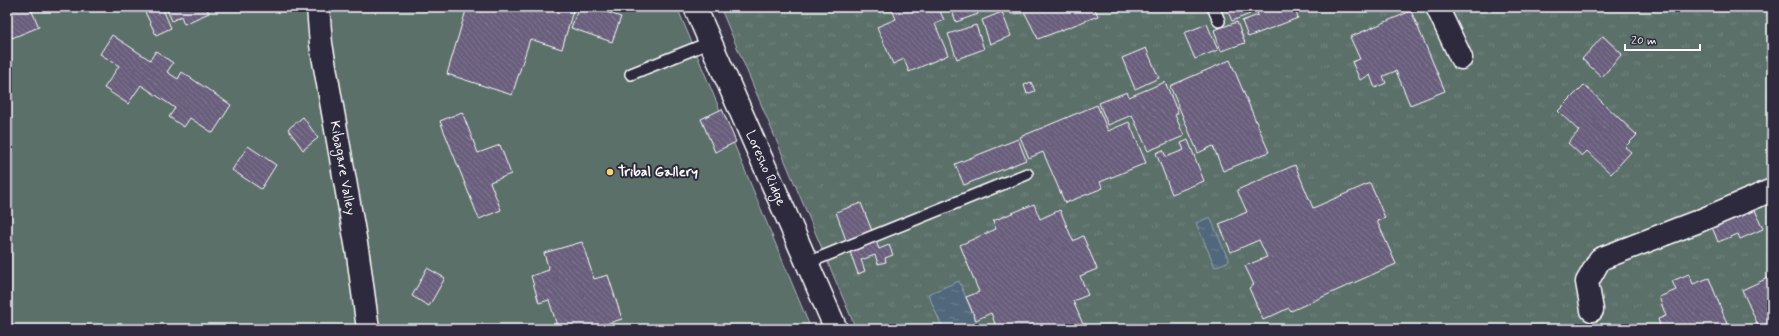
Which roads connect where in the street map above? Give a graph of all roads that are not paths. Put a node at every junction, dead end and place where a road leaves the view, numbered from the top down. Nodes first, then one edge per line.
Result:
1 (318, 7) edge
2 (695, 7) edge
3 (1213, 7) edge
4 (1437, 7) edge
5 (1219, 21) dead end
6 (711, 42) junction
7 (1461, 58) dead end
8 (631, 74) dead end
9 (1027, 174) dead end
10 (1772, 190) edge
11 (807, 263) junction
12 (1592, 310) dead end
13 (368, 329) edge
14 (836, 329) edge

1 - 13 street, Kibagare Valley
2 - 6 street, Loresho Ridge
3 - 5 lane
4 - 7 street
6 - 8 lane
6 - 11 street, Loresho Ridge
9 - 11 lane
10 - 12 street
11 - 14 street, Loresho Ridge

